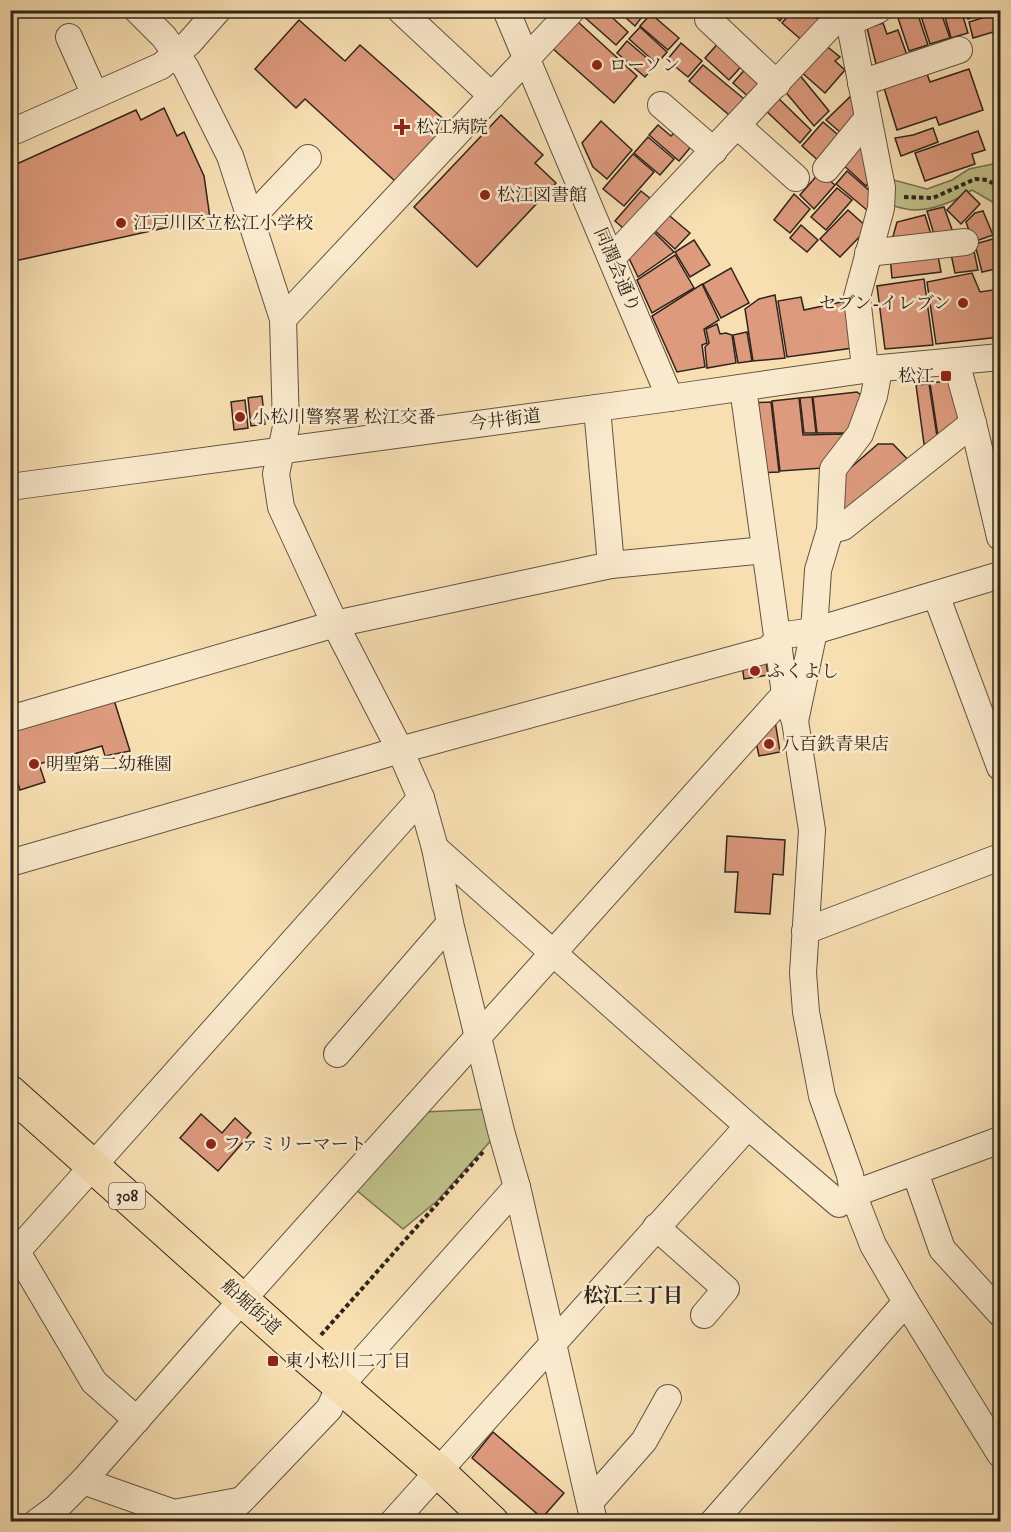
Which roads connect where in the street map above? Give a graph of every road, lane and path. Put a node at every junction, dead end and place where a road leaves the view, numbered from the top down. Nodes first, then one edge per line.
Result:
1 (137, 10) edge
2 (218, 10) edge
3 (400, 10) edge
4 (506, 10) edge
5 (572, 10) edge
6 (878, 10) edge
7 (703, 14) edge
8 (838, 15) edge
9 (69, 37) dead end
10 (959, 50) dead end
11 (176, 53) junction
12 (527, 60) junction
13 (861, 83) junction
14 (777, 84) junction
15 (95, 95) junction
16 (492, 96) junction
17 (661, 105) dead end
18 (867, 119) junction
19 (738, 126) junction
20 (10, 133) edge
21 (714, 151) junction
22 (308, 158) dead end
23 (826, 169) dead end
24 (796, 178) dead end
25 (1000, 190) edge
26 (882, 192) junction
27 (250, 219) junction
28 (965, 242) dead end
29 (868, 253) junction
30 (612, 258) junction
31 (283, 319) junction
32 (1000, 357) edge
33 (956, 362) junction
34 (871, 369) junction
35 (743, 388) junction
36 (670, 398) junction
37 (597, 408) junction
38 (973, 423) junction
39 (281, 450) junction
40 (10, 487) edge
41 (830, 530) junction
42 (1000, 537) edge
43 (765, 550) junction
44 (611, 565) junction
45 (1000, 575) edge
46 (936, 595) junction
47 (335, 624) junction
48 (814, 631) junction
49 (777, 640) junction
50 (785, 694) junction
51 (11, 717) edge
52 (795, 721) junction
53 (400, 750) junction
54 (1000, 767) edge
55 (421, 798) junction
56 (435, 848) junction
57 (1000, 857) edge
58 (10, 863) edge
59 (450, 923) junction
60 (805, 931) junction
61 (554, 952) junction
62 (478, 1036) junction
63 (337, 1054) dead end
64 (10, 1092) edge
65 (748, 1126) junction
66 (501, 1131) junction
67 (1000, 1140) edge
68 (94, 1166) junction
69 (915, 1172) junction
70 (517, 1186) junction
71 (853, 1194) junction
72 (656, 1227) junction
73 (14, 1256) edge
74 (242, 1300) junction
75 (906, 1302) junction
76 (1000, 1313) edge
77 (704, 1315) dead end
78 (552, 1343) junction
79 (304, 1355) junction
80 (340, 1386) junction
81 (668, 1398) dead end
82 (137, 1420) junction
83 (1000, 1454) edge
84 (438, 1471) junction
85 (83, 1481) junction
86 (241, 1501) junction
87 (592, 1512) edge
88 (38, 1521) edge
89 (216, 1521) edge
90 (393, 1521) edge
91 (492, 1521) edge
92 (713, 1521) edge

1 - 11 street
2 - 11 street
3 - 16 street
4 - 12 street, 同潤会通り
5 - 12 street
6 - 8 street
7 - 14 street
8 - 13 street
8 - 14 street
9 - 15 street
10 - 13 street
11 - 15 street
11 - 27 street
12 - 16 street
12 - 30 street, 同潤会通り
13 - 18 street
14 - 19 street
15 - 20 street
16 - 31 street
17 - 21 street
18 - 23 street
18 - 26 street
19 - 21 street
19 - 24 street
21 - 30 street
22 - 27 street
25 - 26 path
26 - 29 street
27 - 31 street
28 - 29 street
29 - 34 street
30 - 36 street, 同潤会通り
31 - 39 street
32 - 33 street, 今井街道
33 - 34 street, 今井街道
33 - 38 street
34 - 35 street, 今井街道
34 - 41 street
35 - 36 street, 今井街道
35 - 43 street
36 - 37 street, 今井街道
37 - 39 street, 今井街道
37 - 44 street
38 - 41 street
38 - 42 street
39 - 40 street, 今井街道
39 - 47 street
41 - 48 street
43 - 44 street
43 - 49 street
44 - 47 street
45 - 46 street
46 - 48 street
46 - 54 street
47 - 51 street
47 - 53 street
48 - 49 street
48 - 52 street
49 - 50 street
49 - 53 street
50 - 52 street
50 - 61 street
52 - 60 street
53 - 55 street
53 - 58 street
55 - 56 street
55 - 68 street
56 - 59 street
56 - 61 street
57 - 60 street
59 - 62 street
59 - 63 street
60 - 71 street
61 - 62 street
61 - 65 street
62 - 66 street
62 - 74 street
64 - 68 main road, 船堀街道 / 308
65 - 71 street
65 - 72 street
66 - 70 street
66 - 79 path
67 - 69 street
68 - 73 street
68 - 74 main road, 船堀街道 / 308
69 - 71 street
69 - 76 street
70 - 78 street
70 - 80 street
71 - 75 street
72 - 77 street
72 - 78 street
73 - 82 street
74 - 79 main road, 船堀街道 / 308
74 - 82 street
75 - 83 street
75 - 92 street
78 - 84 street
78 - 87 street
79 - 80 main road, 船堀街道 / 308
80 - 84 main road, 船堀街道 / 308
80 - 86 street
81 - 87 street
82 - 85 street
84 - 90 street
84 - 91 main road, 船堀街道 / 308
85 - 86 street
85 - 88 street
86 - 89 street

